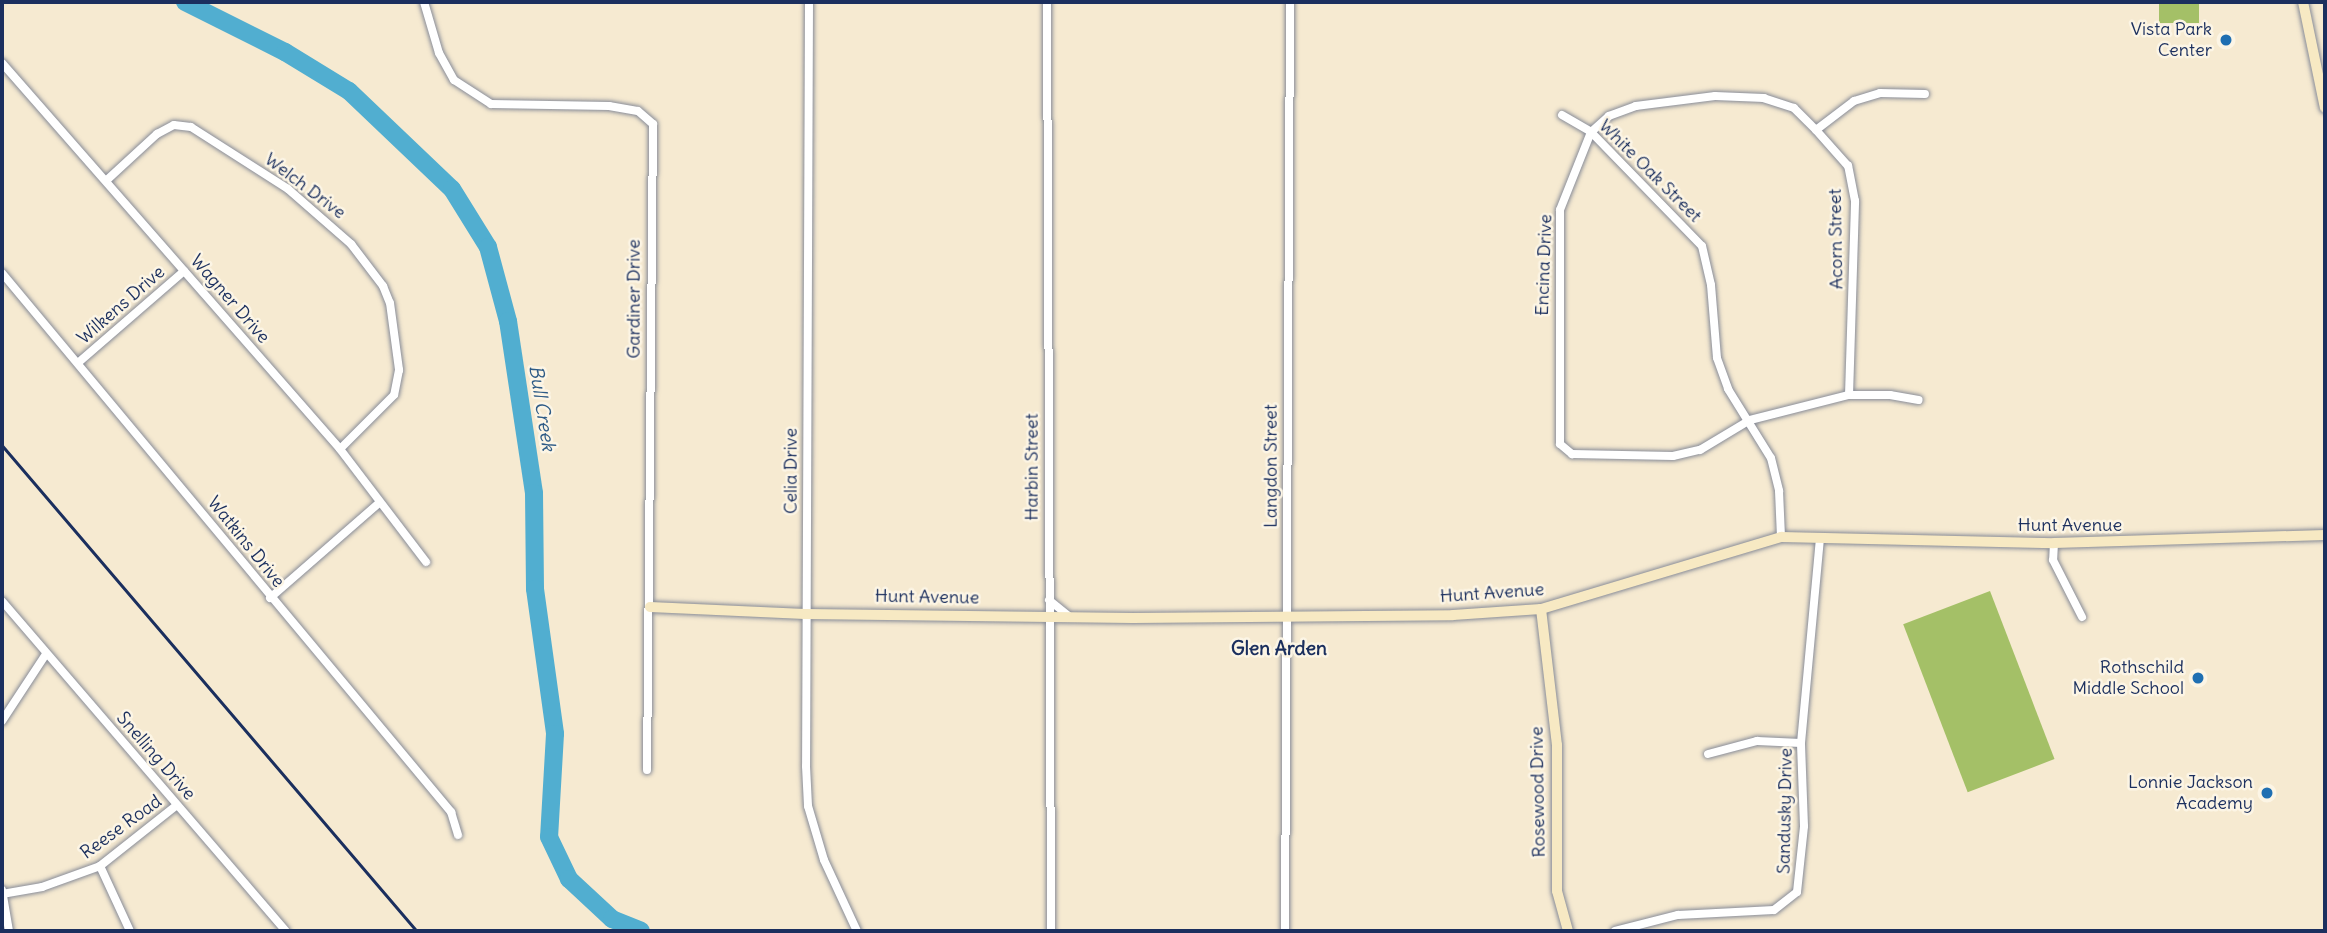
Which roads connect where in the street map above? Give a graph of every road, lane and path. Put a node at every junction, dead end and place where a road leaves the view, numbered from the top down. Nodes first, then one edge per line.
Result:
1 (424, 2) edge
2 (809, 2) edge
3 (1047, 2) edge
4 (1290, 2) edge
5 (2303, 2) edge
6 (2, 63) edge
7 (1925, 94) dead end
8 (2325, 108) edge
9 (1562, 115) dead end
10 (1816, 130) junction
11 (1591, 132) junction
12 (108, 179) junction
13 (184, 271) junction
14 (2, 273) edge
15 (79, 362) junction
16 (1849, 395) junction
17 (1919, 400) dead end
18 (1750, 420) junction
19 (340, 449) junction
20 (379, 503) junction
21 (2325, 535) edge
22 (1781, 537) junction
23 (1820, 540) junction
24 (2054, 543) junction
25 (426, 562) dead end
26 (271, 598) junction
27 (1048, 600) junction
28 (2, 601) edge
29 (650, 607) junction
30 (1541, 609) junction
31 (805, 614) junction
32 (1049, 616) junction
33 (1070, 617) junction
34 (1287, 617) junction
35 (2082, 617) dead end
36 (46, 654) junction
37 (2, 720) edge
38 (1801, 743) junction
39 (1708, 754) dead end
40 (647, 770) dead end
41 (177, 805) junction
42 (458, 835) dead end
43 (100, 866) junction
44 (2, 892) edge
45 (9, 931) edge
46 (130, 931) edge
47 (286, 931) edge
48 (857, 931) edge
49 (1051, 931) edge
50 (1285, 931) edge
51 (1568, 931) edge
52 (1615, 931) edge

1 - 29 street, Gardiner Drive
2 - 31 street, Celia Drive
3 - 27 street, Harbin Street
4 - 34 street, Langdon Street
5 - 8 street
6 - 12 street, Wagner Drive
7 - 10 street
9 - 11 street, White Oak Street
10 - 11 street, Acorn Street
10 - 16 street, Acorn Street
11 - 18 street, White Oak Street
11 - 18 street, Encina Drive
12 - 13 street, Wagner Drive
12 - 19 street, Welch Drive
13 - 15 street, Wilkens Drive
13 - 19 street, Wagner Drive
14 - 15 street, Watkins Drive
15 - 26 street, Watkins Drive
16 - 17 street
16 - 18 street
18 - 22 street, White Oak Street
19 - 20 street, Wagner Drive
20 - 25 street, Wagner Drive
20 - 26 street
21 - 24 street, Hunt Avenue
22 - 23 street, Hunt Avenue
22 - 30 street, Hunt Avenue
23 - 24 street, Hunt Avenue
23 - 38 street, Sandusky Drive
24 - 35 street
26 - 42 street, Watkins Drive
27 - 32 street, Harbin Street
27 - 33 street
28 - 36 street, Snelling Drive
29 - 31 street, Hunt Avenue
29 - 40 street, Gardiner Drive
30 - 34 street, Hunt Avenue
30 - 51 street, Rosewood Drive
31 - 32 street, Hunt Avenue
31 - 48 street, Celia Drive
32 - 33 street, Hunt Avenue
32 - 49 street, Harbin Street
33 - 34 street, Hunt Avenue
34 - 50 street, Langdon Street
36 - 37 street
36 - 41 street, Snelling Drive
38 - 39 street
38 - 52 street, Sandusky Drive
41 - 43 street, Reese Road
41 - 47 street, Snelling Drive
43 - 44 street, Reese Road
43 - 46 street
44 - 45 street

